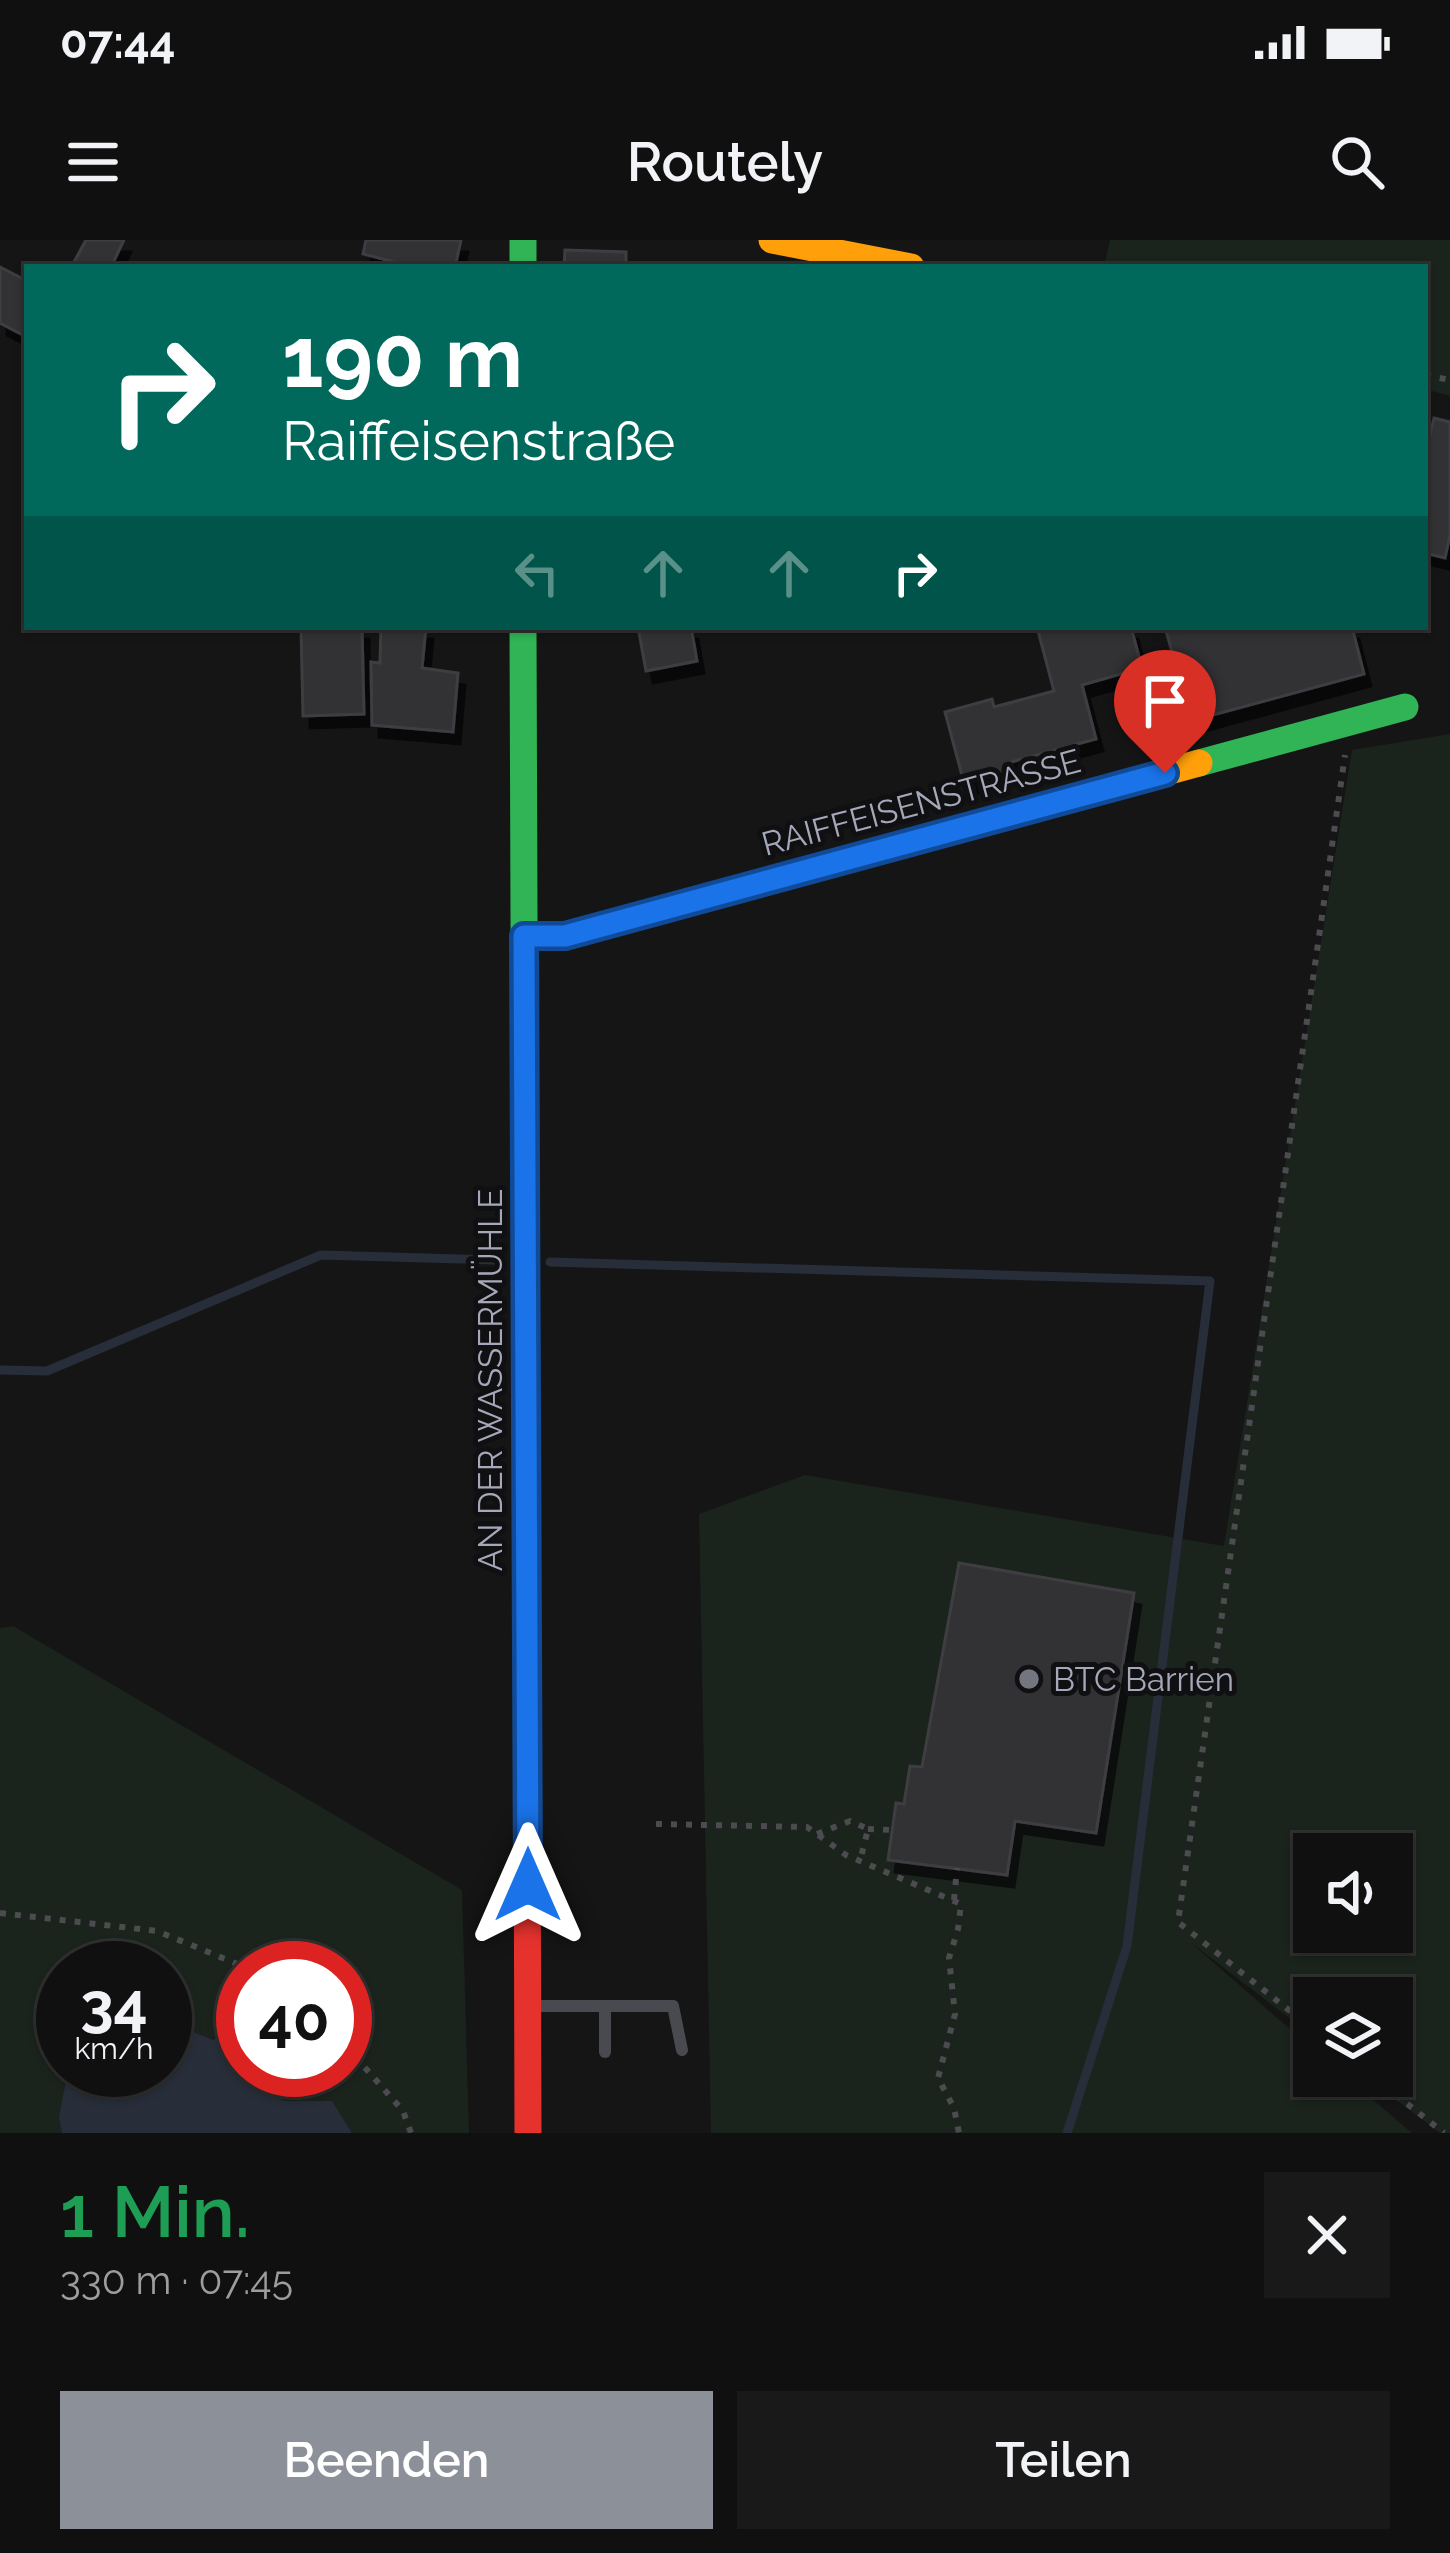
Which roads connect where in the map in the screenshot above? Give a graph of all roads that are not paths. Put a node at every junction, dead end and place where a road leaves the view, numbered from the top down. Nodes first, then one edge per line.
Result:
1 (772, 240) edge
2 (895, 264) edge
3 (524, 630) edge
4 (1405, 706) dead end
5 (524, 936) junction
6 (528, 2006) junction
7 (605, 2006) junction
8 (682, 2050) dead end
9 (605, 2052) dead end
10 (528, 2133) edge

1 - 2 street
3 - 5 street, AN DER WASSERMÜHLE
4 - 5 street, RAIFFEISENSTRASSE
5 - 6 street, AN DER WASSERMÜHLE
6 - 7 lane
6 - 10 street, AN DER WASSERMÜHLE
7 - 8 lane
7 - 9 lane

